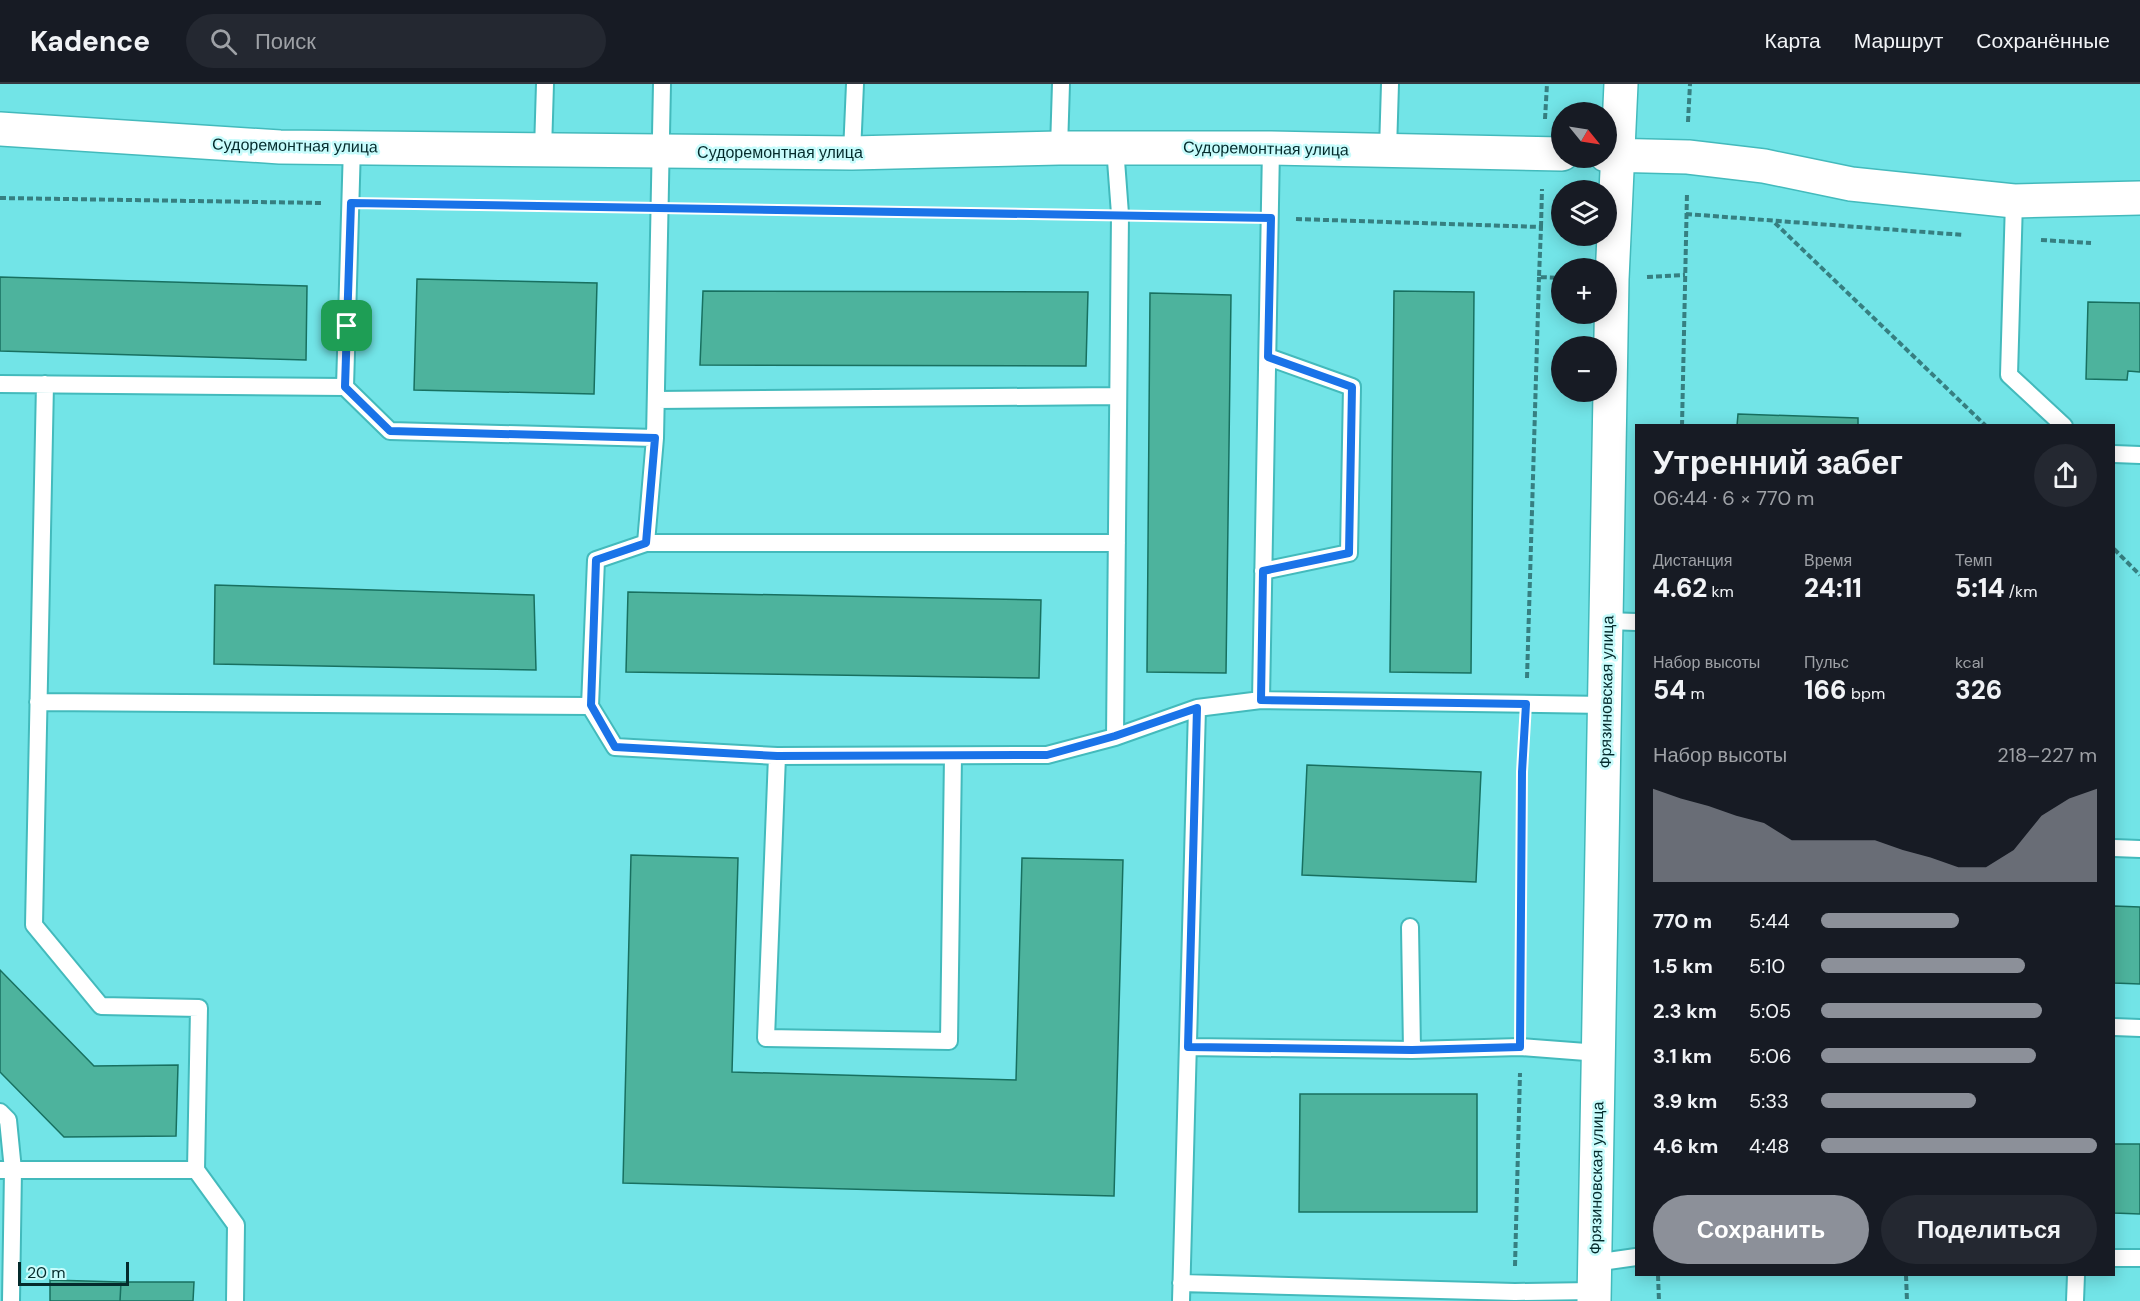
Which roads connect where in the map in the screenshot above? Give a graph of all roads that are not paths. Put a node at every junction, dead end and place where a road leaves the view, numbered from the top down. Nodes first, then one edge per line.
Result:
1 (545, 84) edge
2 (662, 84) edge
3 (855, 84) edge
4 (1061, 84) edge
5 (1390, 84) edge
6 (1621, 84) edge
7 (1617, 116) edge
8 (0, 129) edge
9 (352, 146) junction
10 (1115, 147) junction
11 (1059, 148) junction
12 (1271, 148) junction
13 (543, 150) junction
14 (1388, 150) junction
15 (660, 152) junction
16 (852, 153) junction
17 (1551, 154) edge
18 (1617, 155) edge
19 (1612, 168) edge
20 (2132, 198) edge
21 (2014, 201) junction
22 (1268, 357) junction
23 (0, 384) edge
24 (45, 384) junction
25 (345, 387) junction
26 (1118, 396) junction
27 (656, 400) junction
28 (2062, 424) edge
29 (655, 438) junction
30 (2115, 454) edge
31 (2140, 455) edge
32 (646, 543) junction
33 (1117, 543) junction
34 (1263, 571) junction
35 (1622, 621) edge
36 (1261, 700) junction
37 (38, 702) junction
38 (591, 705) junction
39 (1606, 705) junction
40 (1197, 708) junction
41 (1115, 736) junction
42 (777, 756) junction
43 (953, 756) junction
44 (2115, 848) edge
45 (2140, 849) edge
46 (1410, 927) dead end
47 (2115, 1027) edge
48 (2140, 1028) edge
49 (1188, 1047) junction
50 (1412, 1050) junction
51 (1599, 1053) junction
52 (0, 1112) edge
53 (7, 1170) edge
54 (196, 1170) junction
55 (1635, 1258) edge
56 (2115, 1258) edge
57 (2140, 1258) edge
58 (2076, 1276) edge
59 (1181, 1283) junction
60 (1594, 1285) edge
61 (11, 1301) edge
62 (235, 1301) edge
63 (1181, 1301) edge
64 (2075, 1301) edge

1 - 13 lane
2 - 15 lane
3 - 16 lane
4 - 11 lane
5 - 14 lane
6 - 7 street, Фрязиновская улица
8 - 9 street, Судоремонтная улица
9 - 13 street, Судоремонтная улица
9 - 25 lane
10 - 11 street, Судоремонтная улица
10 - 12 street, Судоремонтная улица
10 - 26 lane
11 - 16 street, Судоремонтная улица
12 - 14 street, Судоремонтная улица
12 - 22 lane
13 - 15 street, Судоремонтная улица
14 - 17 street, Судоремонтная улица
15 - 16 street, Судоремонтная улица
15 - 27 lane
18 - 21 street
19 - 35 street, Фрязиновская улица
20 - 21 street
21 - 28 lane
22 - 34 lane
22 - 34 lane
23 - 24 lane
24 - 25 lane
24 - 37 lane
25 - 29 lane
26 - 27 lane
26 - 33 lane
27 - 29 lane
29 - 32 lane
30 - 31 lane
32 - 33 lane
32 - 38 lane
33 - 41 lane
34 - 36 lane
35 - 39 street, Фрязиновская улица
36 - 39 lane
36 - 40 lane
37 - 38 lane
37 - 54 lane
38 - 42 lane
39 - 51 street, Фрязиновская улица
40 - 41 lane
40 - 49 lane
41 - 43 lane
42 - 43 lane
42 - 43 lane
44 - 45 lane
46 - 50 lane
47 - 48 lane
49 - 50 lane
49 - 59 lane
50 - 51 lane
51 - 60 street, Фрязиновская улица
52 - 53 lane
53 - 54 lane
53 - 61 lane
54 - 62 lane
55 - 60 lane
56 - 57 lane
58 - 64 lane
59 - 60 lane
59 - 63 lane

